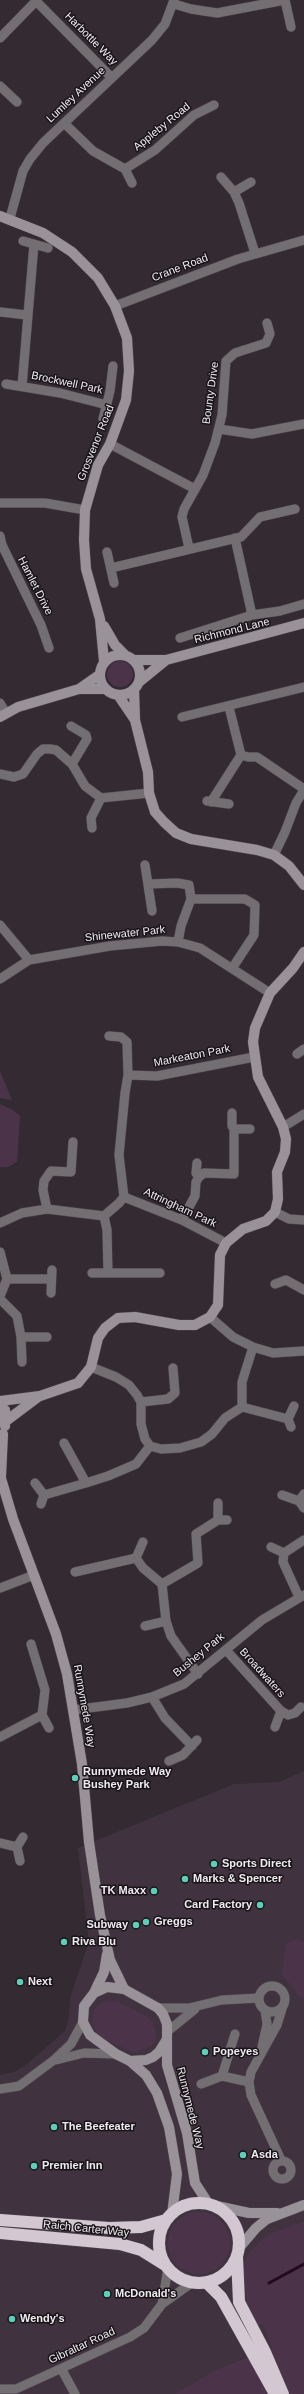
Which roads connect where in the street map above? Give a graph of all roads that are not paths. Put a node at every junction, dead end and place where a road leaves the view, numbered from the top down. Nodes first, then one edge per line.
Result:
1 (36, 0) edge
2 (285, 0) edge
3 (174, 2) edge
4 (290, 27) dead end
5 (0, 38) edge
6 (112, 78) junction
7 (0, 86) edge
8 (16, 102) dead end
9 (214, 104) dead end
10 (64, 123) junction
11 (125, 169) junction
12 (221, 177) dead end
13 (251, 182) dead end
14 (132, 183) dead end
15 (234, 192) junction
16 (0, 216) edge
17 (10, 218) junction
18 (304, 240) edge
19 (23, 241) dead end
20 (34, 244) junction
21 (48, 248) dead end
22 (254, 253) junction
23 (115, 306) junction
24 (0, 312) edge
25 (27, 315) junction
26 (267, 323) dead end
27 (113, 366) dead end
28 (6, 384) dead end
29 (22, 386) junction
30 (107, 404) junction
31 (103, 419) dead end
32 (304, 424) edge
33 (219, 429) junction
34 (110, 444) junction
35 (195, 489) junction
36 (0, 503) edge
37 (295, 509) dead end
38 (85, 510) junction
39 (0, 536) edge
40 (235, 538) junction
41 (189, 548) junction
42 (107, 552) dead end
43 (111, 568) junction
44 (114, 582) dead end
45 (304, 604) edge
46 (252, 615) junction
47 (100, 619) junction
48 (304, 623) edge
49 (180, 638) dead end
50 (49, 648) dead end
51 (124, 654) junction
52 (134, 660) junction
53 (166, 660) junction
54 (104, 661) junction
55 (99, 675) junction
56 (137, 685) junction
57 (304, 687) edge
58 (79, 689) junction
59 (104, 689) junction
60 (118, 695) junction
61 (0, 703) edge
62 (228, 707) junction
63 (3, 715) edge
64 (182, 717) dead end
65 (135, 720) junction
66 (71, 726) dead end
67 (241, 755) junction
68 (72, 764) junction
69 (0, 774) edge
70 (304, 790) edge
71 (149, 793) junction
72 (101, 798) junction
73 (229, 804) dead end
74 (92, 828) dead end
75 (274, 855) junction
76 (145, 865) dead end
77 (148, 884) junction
78 (304, 885) edge
79 (191, 899) junction
80 (152, 911) dead end
81 (0, 925) edge
82 (178, 942) junction
83 (304, 952) edge
84 (29, 960) junction
85 (233, 967) junction
86 (0, 979) edge
87 (270, 993) junction
88 (109, 1036) dead end
89 (254, 1057) junction
90 (128, 1075) junction
91 (232, 1113) dead end
92 (304, 1114) edge
93 (283, 1127) junction
94 (234, 1129) junction
95 (250, 1129) dead end
96 (73, 1142) dead end
97 (197, 1163) dead end
98 (199, 1177) junction
99 (124, 1197) junction
100 (47, 1209) junction
101 (275, 1212) junction
102 (104, 1216) junction
103 (182, 1220) junction
104 (304, 1220) edge
105 (0, 1223) edge
106 (226, 1243) junction
107 (0, 1252) edge
108 (92, 1273) dead end
109 (108, 1273) junction
110 (160, 1273) dead end
111 (7, 1279) junction
112 (275, 1284) dead end
113 (304, 1290) edge
114 (51, 1293) dead end
115 (0, 1298) edge
116 (210, 1317) junction
117 (21, 1337) junction
118 (47, 1337) dead end
119 (253, 1347) junction
120 (304, 1352) edge
121 (22, 1362) dead end
122 (91, 1367) junction
123 (173, 1368) dead end
124 (40, 1396) junction
125 (0, 1401) edge
126 (141, 1402) junction
127 (0, 1405) edge
128 (294, 1406) dead end
129 (242, 1407) junction
130 (6, 1421) junction
131 (1, 1435) edge
132 (64, 1443) dead end
133 (150, 1446) junction
134 (0, 1475) edge
135 (35, 1483) dead end
136 (86, 1483) junction
137 (282, 1495) dead end
138 (302, 1501) edge
139 (218, 1503) dead end
140 (304, 1540) edge
141 (143, 1542) dead end
142 (270, 1547) dead end
143 (284, 1553) junction
144 (136, 1558) junction
145 (75, 1572) dead end
146 (34, 1575) junction
147 (162, 1584) junction
148 (0, 1588) edge
149 (302, 1596) edge
150 (166, 1621) junction
151 (145, 1626) dead end
152 (32, 1644) dead end
153 (226, 1650) junction
154 (198, 1674) junction
155 (152, 1697) junction
156 (301, 1707) dead end
157 (73, 1710) junction
158 (281, 1712) junction
159 (42, 1715) junction
160 (275, 1726) dead end
161 (49, 1728) dead end
162 (0, 1737) edge
163 (169, 1761) dead end
164 (23, 1837) dead end
165 (0, 1843) edge
166 (17, 1847) junction
167 (20, 1861) dead end
168 (107, 1949) junction
169 (124, 1989) junction
170 (94, 1993) junction
171 (259, 1998) junction
172 (200, 2006) junction
173 (158, 2008) junction
174 (282, 2009) junction
175 (265, 2010) junction
176 (83, 2022) junction
177 (235, 2034) dead end
178 (168, 2035) junction
179 (262, 2053) junction
180 (116, 2054) junction
181 (54, 2060) junction
182 (130, 2061) junction
183 (222, 2076) junction
184 (249, 2082) junction
185 (201, 2084) dead end
186 (0, 2089) edge
187 (281, 2160) dead end
188 (212, 2205) junction
189 (304, 2205) edge
190 (281, 2213) junction
191 (169, 2217) junction
192 (0, 2220) edge
193 (0, 2233) edge
194 (238, 2252) junction
195 (166, 2267) junction
196 (193, 2282) junction
197 (206, 2282) junction
198 (162, 2304) junction
199 (62, 2370) junction
200 (0, 2389) edge
201 (75, 2394) edge
202 (275, 2394) edge
203 (283, 2394) edge

1 - 5 street, Harbottle Way
1 - 6 street, Harbottle Way
2 - 3 street
2 - 4 street
3 - 6 street, Lumley Avenue
6 - 10 street, Lumley Avenue
7 - 8 street
9 - 11 street, Appleby Road
10 - 11 street
10 - 17 street, Lumley Avenue
11 - 14 street
12 - 15 street
13 - 15 street
15 - 22 street
16 - 17 street, Grosvenor Road
17 - 23 street, Grosvenor Road
18 - 22 street, Crane Road
19 - 20 street
20 - 21 street
20 - 25 street, Brockwell Park
22 - 23 street, Crane Road
23 - 34 street, Grosvenor Road
24 - 25 street
25 - 29 street, Brockwell Park
26 - 33 street, Bounty Drive
27 - 30 street, Brockwell Park
28 - 29 street, Brockwell Park
29 - 30 street, Brockwell Park
30 - 31 street, Brockwell Park
32 - 33 street
33 - 35 street, Bounty Drive
34 - 35 street
34 - 38 street, Grosvenor Road
35 - 41 street, Bounty Drive
36 - 38 street
37 - 40 street
38 - 47 street, Grosvenor Road
39 - 50 street, Hamlet Drive
40 - 41 street
40 - 46 street
41 - 43 street
42 - 43 street
43 - 44 street
45 - 46 street, Richmond Lane
46 - 49 street, Richmond Lane
47 - 51 street, Grosvenor Road
47 - 54 street, Grosvenor Road
48 - 53 street, Richmond Lane
51 - 52 street
51 - 54 street
52 - 53 street, Richmond Lane
52 - 56 street
53 - 56 street, Richmond Lane
54 - 55 street
55 - 58 street
55 - 59 street
56 - 60 street
56 - 65 street
57 - 62 street
58 - 59 street
58 - 63 street
59 - 60 street
60 - 65 street
61 - 63 street
62 - 64 street
62 - 67 street
65 - 71 street
66 - 68 street
67 - 70 street
67 - 73 street
68 - 69 street
68 - 72 street
70 - 75 street
71 - 72 street
71 - 75 street
72 - 74 street
75 - 78 street
76 - 77 street
77 - 79 street
77 - 80 street
79 - 82 street
79 - 85 street
81 - 84 street
82 - 84 street, Shinewater Park
82 - 85 street, Shinewater Park
83 - 87 street
84 - 86 street, Shinewater Park
85 - 87 street, Shinewater Park
87 - 89 street
88 - 90 street
89 - 90 street, Markeaton Park
89 - 93 street
90 - 99 street
91 - 94 street
92 - 93 street
93 - 101 street
94 - 95 street
94 - 98 street
96 - 100 street
97 - 98 street
98 - 103 street
99 - 102 street
99 - 103 street, Attringham Park
100 - 102 street
100 - 105 street
101 - 104 street
101 - 106 street
102 - 109 street
103 - 106 street, Attringham Park
106 - 116 street
107 - 111 street
108 - 109 street
109 - 110 street
111 - 114 street
111 - 115 street
112 - 113 street
115 - 117 street
116 - 119 street
116 - 122 street
117 - 118 street
117 - 121 street
119 - 120 street
119 - 129 street
122 - 124 street
122 - 126 street
123 - 126 street
124 - 125 street
124 - 130 street
126 - 133 street
127 - 130 street
128 - 129 street
129 - 133 street
130 - 131 street, Runnymede Way
131 - 134 street, Runnymede Way
132 - 136 street
133 - 136 street
134 - 146 street, Runnymede Way
135 - 136 street
137 - 138 street
139 - 147 street
140 - 143 street
141 - 144 street
142 - 143 street
143 - 149 street
144 - 145 street
144 - 147 street
146 - 148 street
146 - 157 street, Runnymede Way
147 - 150 street
149 - 153 street, Bushey Park
150 - 151 street
150 - 154 street
152 - 159 street
153 - 154 street, Bushey Park
153 - 158 street, Broadwaters
154 - 155 street, Bushey Park
155 - 157 street, Bushey Park
155 - 163 street
156 - 158 street, Broadwaters
157 - 168 street, Runnymede Way
158 - 160 street, Broadwaters
159 - 161 street
159 - 162 street
164 - 166 street
165 - 166 street
166 - 167 street
168 - 169 street, Runnymede Way
168 - 170 street, Runnymede Way
169 - 170 street
169 - 173 street
170 - 176 street
171 - 172 street
171 - 174 street
171 - 175 street
172 - 173 street
172 - 178 street
173 - 178 street
174 - 175 street
174 - 179 street
175 - 179 street
176 - 180 street
176 - 181 street
177 - 183 street
178 - 182 street
178 - 188 street, Runnymede Way
179 - 184 street
180 - 181 street
180 - 182 street
181 - 186 street
182 - 191 street
183 - 184 street
183 - 185 street
184 - 187 street
188 - 190 street
188 - 191 highway
188 - 194 highway
189 - 190 street
190 - 194 street
191 - 192 highway, Raich Carter Way
191 - 195 highway
193 - 195 highway, Raich Carter Way
194 - 197 highway
194 - 203 highway
195 - 196 highway
195 - 198 street, Gibraltar Road
196 - 197 highway
196 - 198 street, Gibraltar Road
197 - 202 highway
198 - 199 street, Gibraltar Road
199 - 200 street, Gibraltar Road
199 - 201 street

